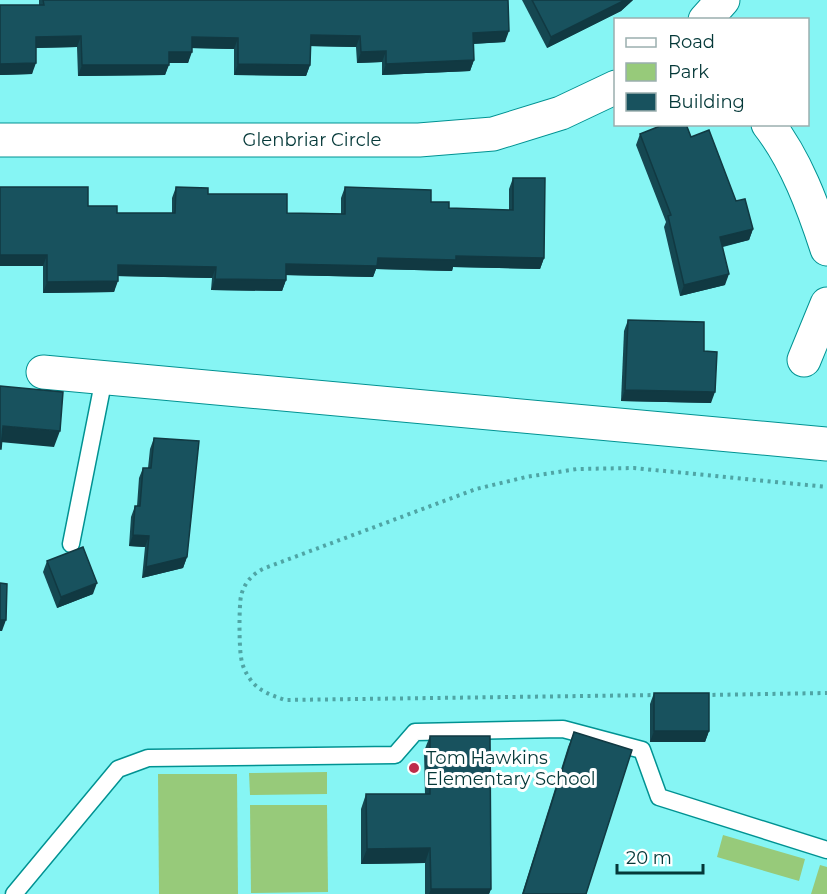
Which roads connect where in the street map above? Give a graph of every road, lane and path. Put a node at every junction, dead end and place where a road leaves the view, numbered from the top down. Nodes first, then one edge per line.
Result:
1 (723, 0) edge
2 (707, 18) edge
3 (614, 87) edge
4 (770, 126) edge
5 (0, 140) edge
6 (827, 249) edge
7 (827, 304) edge
8 (804, 360) dead end
9 (43, 372) dead end
10 (104, 378) junction
11 (827, 444) edge
12 (827, 488) edge
13 (71, 544) dead end
14 (827, 693) edge
15 (665, 695) edge
16 (700, 695) edge
17 (827, 850) edge
18 (14, 894) edge

1 - 2 street
3 - 5 street, Glenbriar Circle
4 - 6 street
7 - 8 street
9 - 10 street
10 - 11 street
10 - 13 lane
12 - 15 path
14 - 16 path
17 - 18 lane

